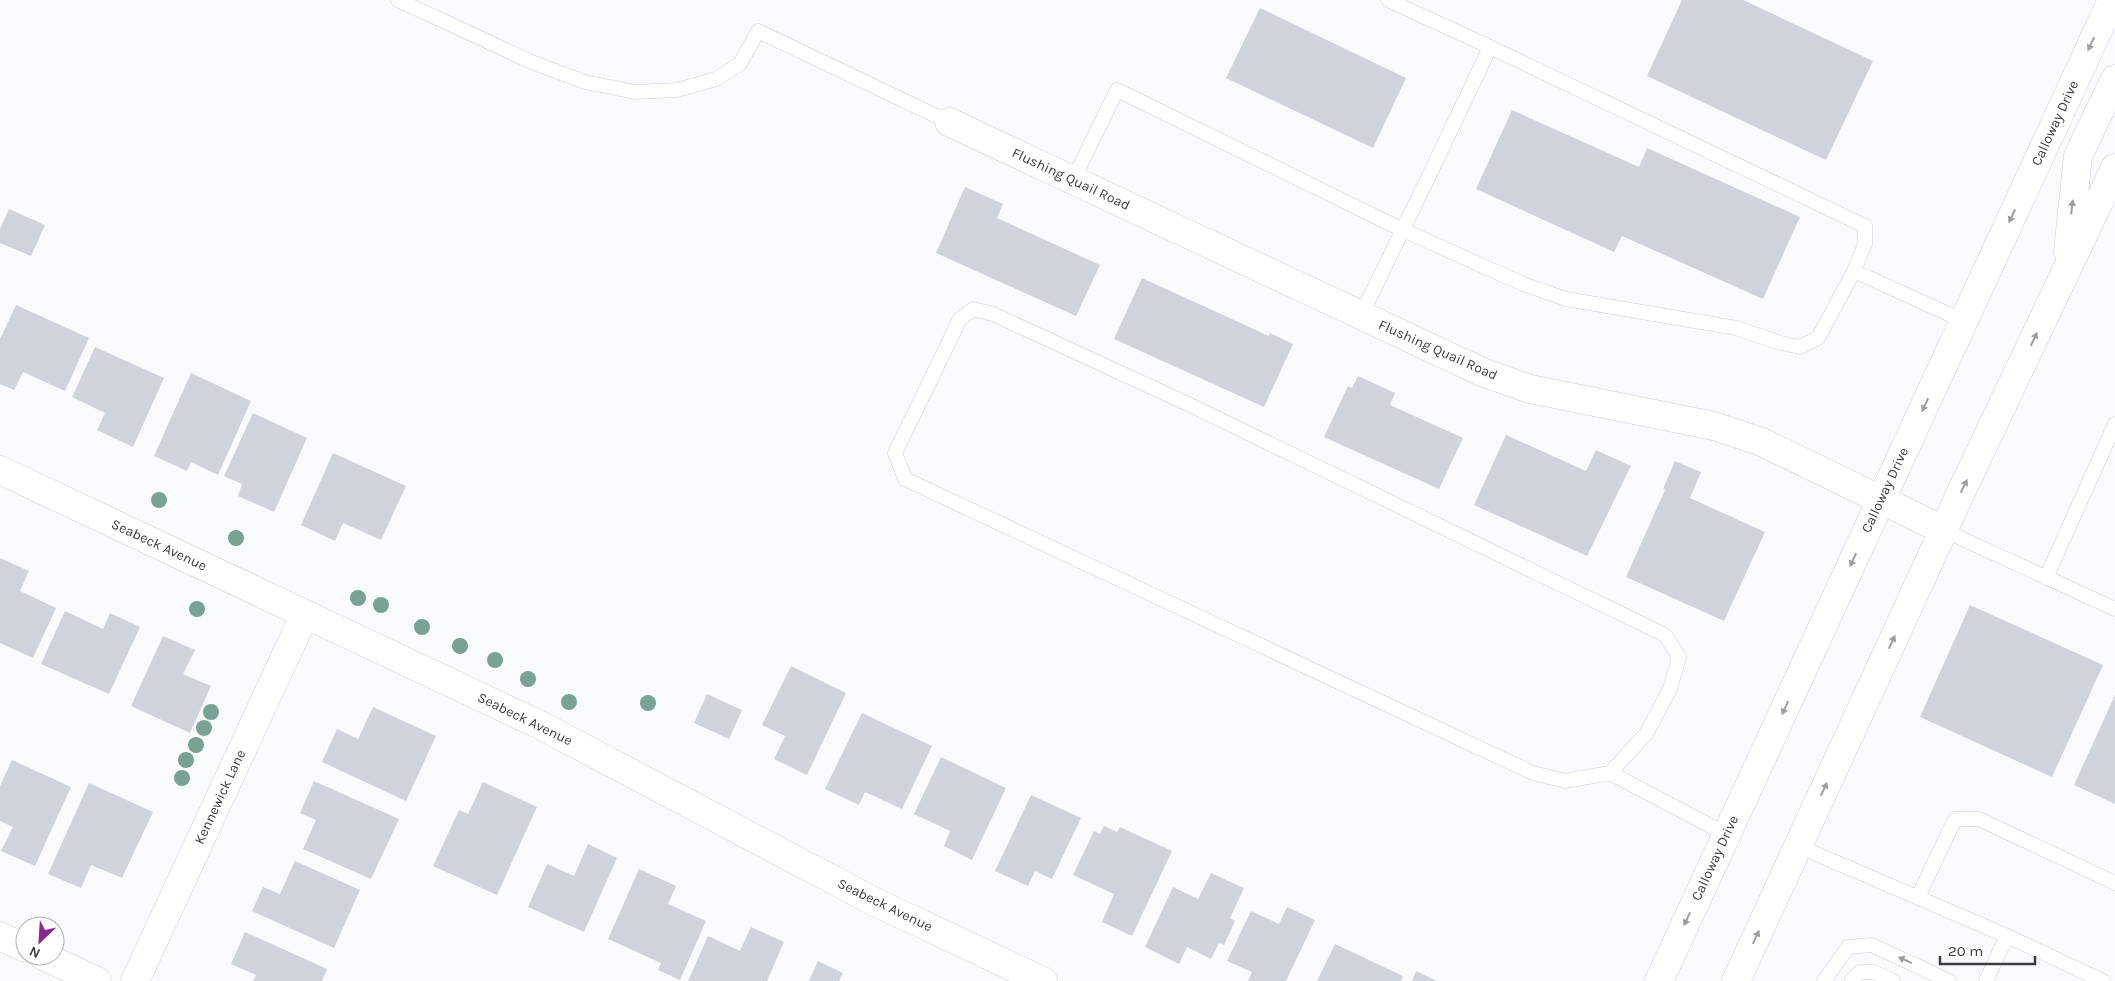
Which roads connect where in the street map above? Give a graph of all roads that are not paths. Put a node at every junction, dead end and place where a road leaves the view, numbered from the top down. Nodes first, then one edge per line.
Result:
1 (398, 0) edge
2 (1388, 0) edge
3 (2112, 0) edge
4 (1414, 6) edge
5 (1490, 48) junction
6 (2115, 79) edge
7 (949, 122) joint
8 (2115, 168) edge
9 (1073, 180) junction
10 (1403, 230) junction
11 (1854, 271) junction
12 (2065, 273) junction
13 (1361, 315) junction
14 (1964, 321) junction
15 (2115, 424) edge
16 (0, 470) edge
17 (1881, 500) junction
18 (1943, 530) junction
19 (2046, 578) junction
20 (2115, 608) edge
21 (305, 614) junction
22 (1610, 773) junction
23 (1726, 834) junction
24 (1798, 846) junction
25 (2115, 883) edge
26 (1918, 897) junction
27 (0, 936) edge
28 (2007, 936) junction
29 (15, 943) edge
30 (65, 966) edge
31 (97, 981) edge
32 (135, 981) edge
33 (1043, 981) edge
34 (1659, 981) edge
35 (1736, 981) edge
36 (1824, 981) edge
37 (1851, 981) edge
38 (1893, 981) edge
39 (1949, 981) edge
40 (1986, 981) edge
41 (2103, 981) edge

1 - 7 lane
2 - 4 lane
3 -> 14 street, Calloway Drive
4 - 5 lane
5 - 10 lane
5 - 11 lane
12 -> 6 street
7 - 9 street, Flushing Quail Road
8 - 12 street
9 - 10 lane
9 - 13 street, Flushing Quail Road
10 - 11 lane
10 - 13 lane
11 - 14 lane
18 -> 12 street
13 - 17 street, Flushing Quail Road
14 -> 17 street, Calloway Drive
15 - 19 lane
16 - 21 street, Seabeck Avenue
17 - 18 street, Flushing Quail Road
17 -> 23 street, Calloway Drive
18 - 19 lane
24 -> 18 street
19 - 20 lane
21 - 32 street, Kennewick Lane
21 - 33 street, Seabeck Avenue
22 - 22 lane
22 - 23 lane
23 -> 34 street, Calloway Drive
24 - 26 lane
35 -> 24 street
25 - 26 lane
26 - 28 lane
27 - 29 street
28 - 40 lane
28 - 41 lane
30 - 31 street
39 -> 36 lane
37 - 38 lane

